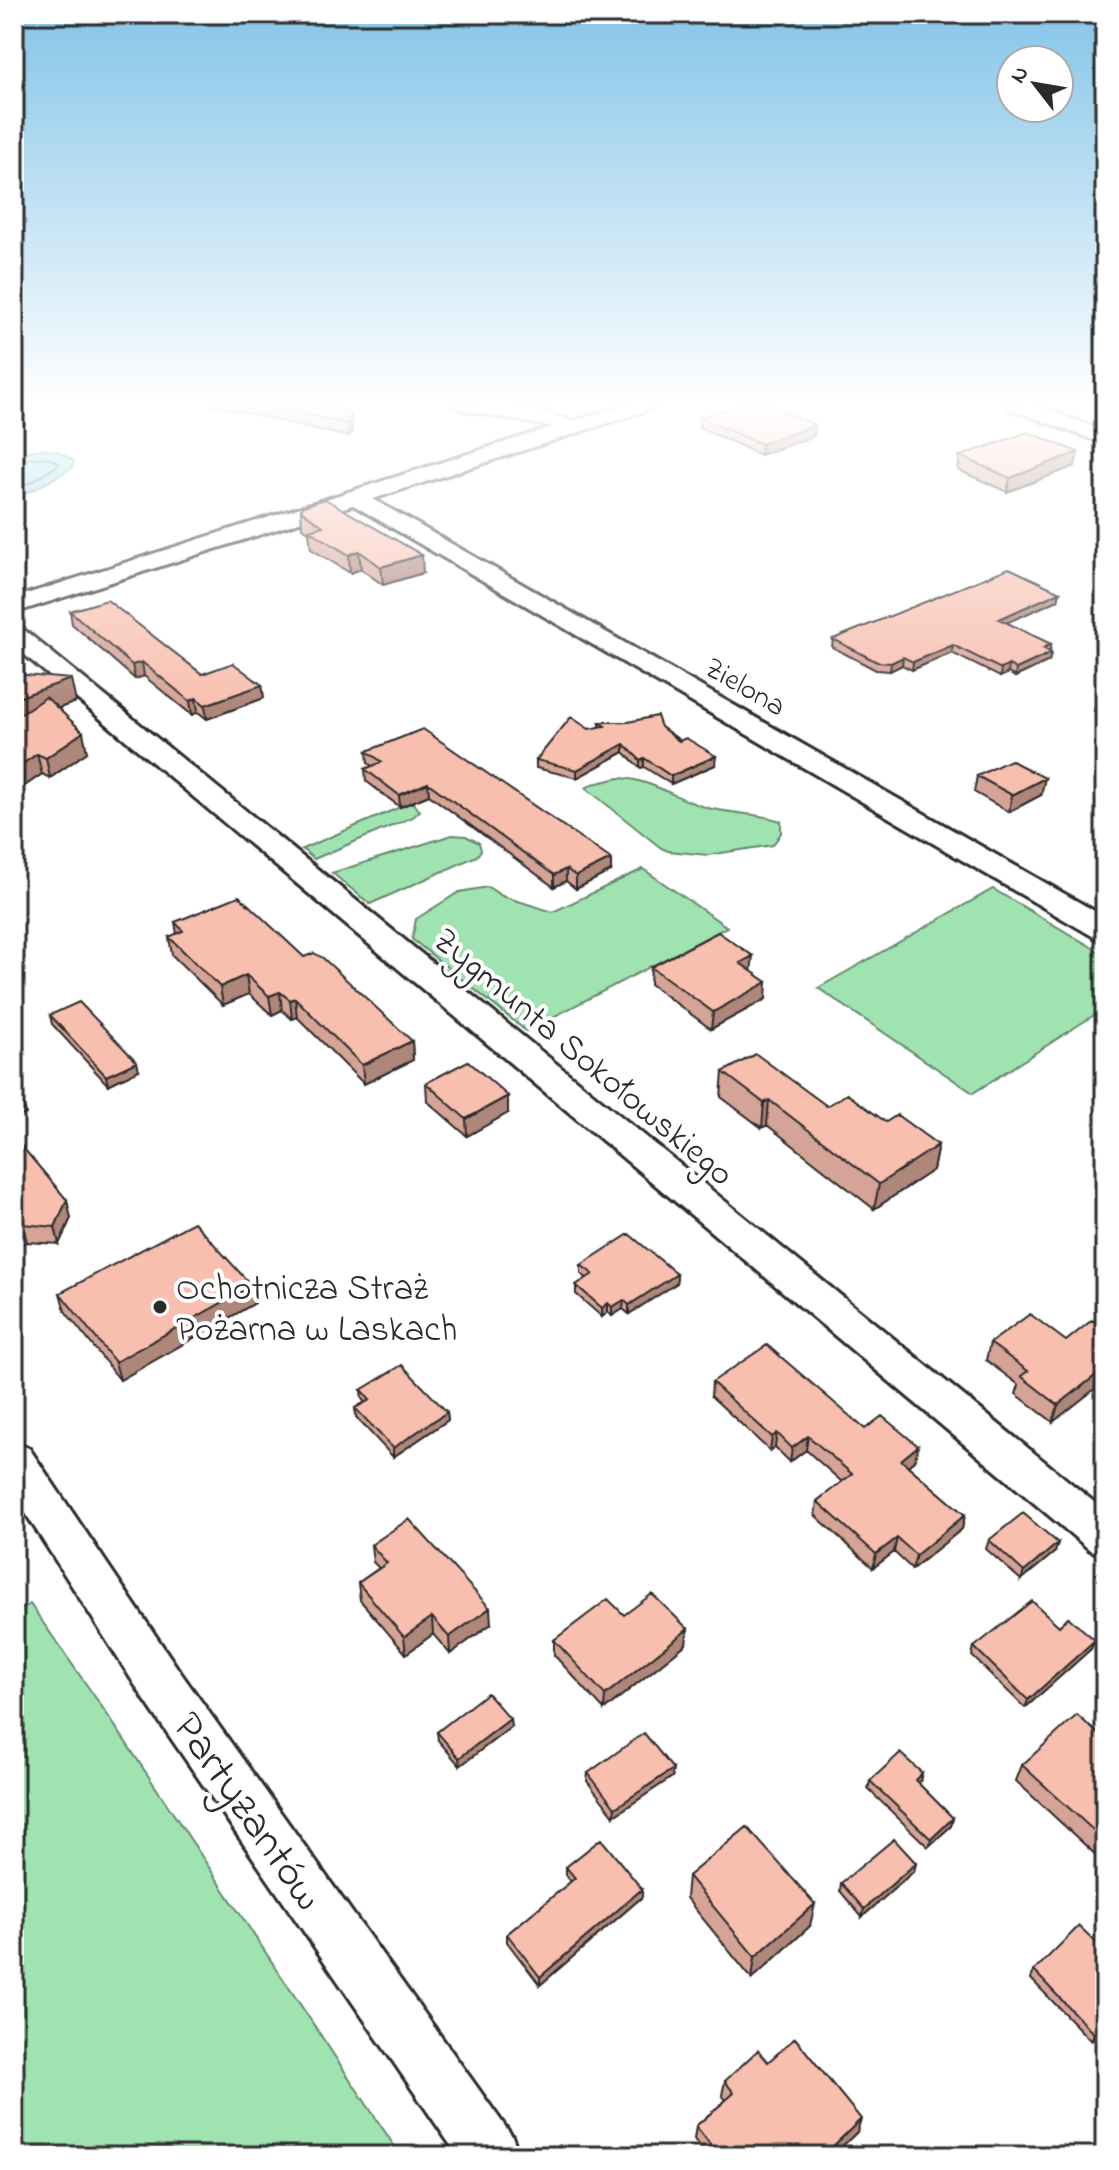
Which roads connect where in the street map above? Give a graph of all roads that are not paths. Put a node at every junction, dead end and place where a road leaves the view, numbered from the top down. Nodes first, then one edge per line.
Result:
1 (333, 505) edge
2 (369, 505) edge
3 (14, 606) edge
4 (14, 634) edge
5 (1105, 930) edge
6 (14, 1460) edge
7 (1105, 1537) edge
8 (492, 2156) edge

1 - 3 street
2 - 5 street, Zielona
4 - 7 street, Zygmunta Sokołowskiego
6 - 8 street, Partyzantów

